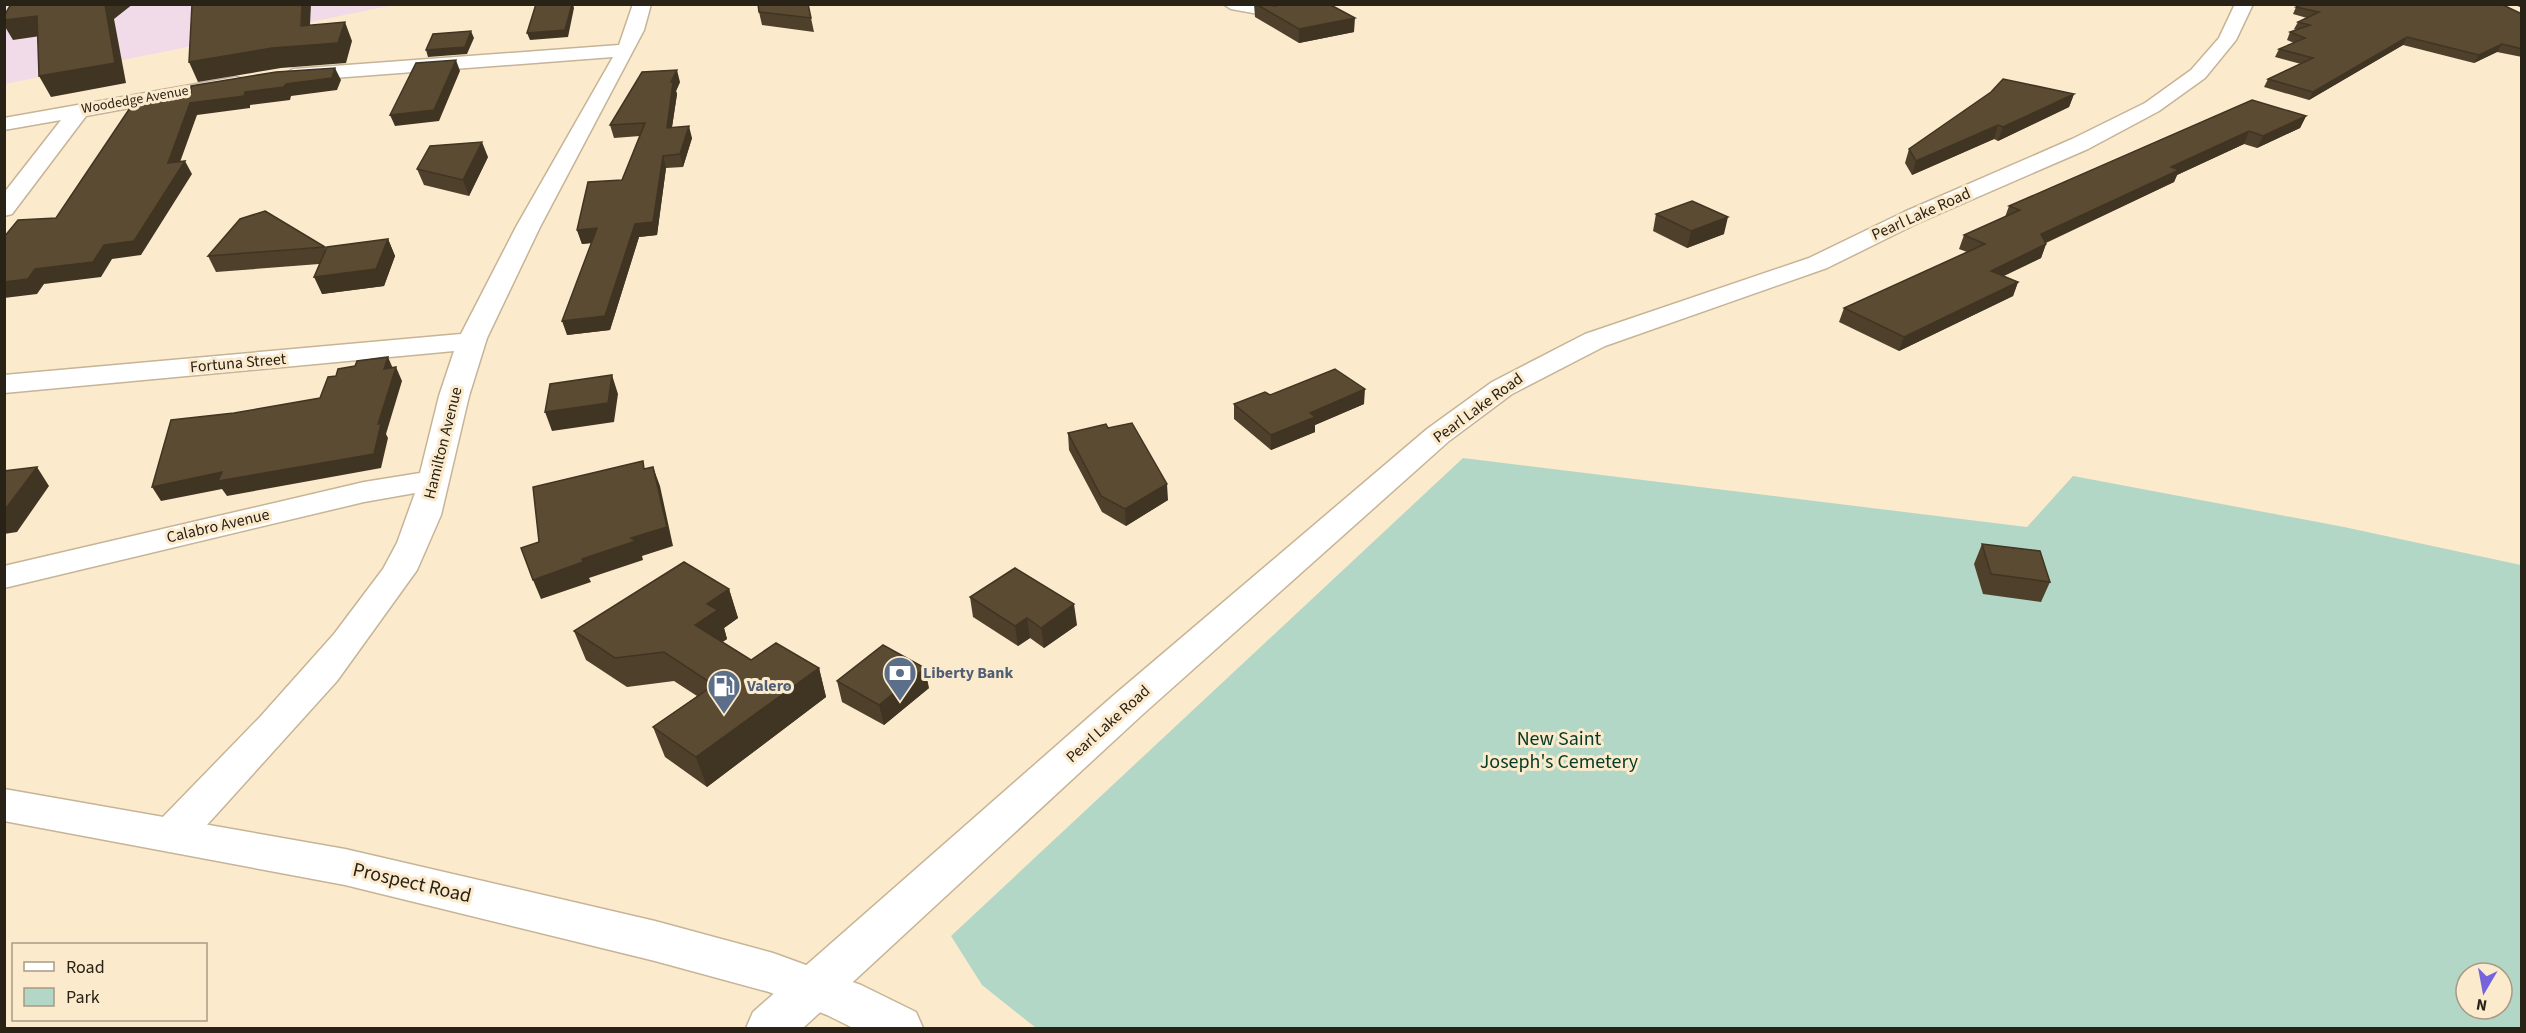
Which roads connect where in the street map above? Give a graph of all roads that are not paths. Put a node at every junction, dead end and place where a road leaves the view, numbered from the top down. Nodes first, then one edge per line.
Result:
1 (642, 4) edge
2 (1231, 4) edge
3 (2244, 4) edge
4 (1275, 12) edge
5 (625, 50) junction
6 (80, 110) junction
7 (4, 124) edge
8 (4, 209) edge
9 (472, 341) junction
10 (4, 384) edge
11 (433, 480) junction
12 (4, 577) edge
13 (4, 805) edge
14 (172, 835) junction
15 (814, 988) junction
16 (770, 1029) edge
17 (899, 1029) edge

1 - 5 street, Hamilton Avenue
2 - 4 street
3 - 15 street, Pearl Lake Road
5 - 6 street, Woodedge Avenue
5 - 9 street, Hamilton Avenue
6 - 7 street, Woodedge Avenue
6 - 8 street
9 - 10 street, Fortuna Street
9 - 11 street, Hamilton Avenue
11 - 12 street, Calabro Avenue
11 - 14 street, Hamilton Avenue
13 - 14 street, Prospect Road
14 - 15 street, Prospect Road
15 - 16 street, Pearl Lake Road
15 - 17 street

